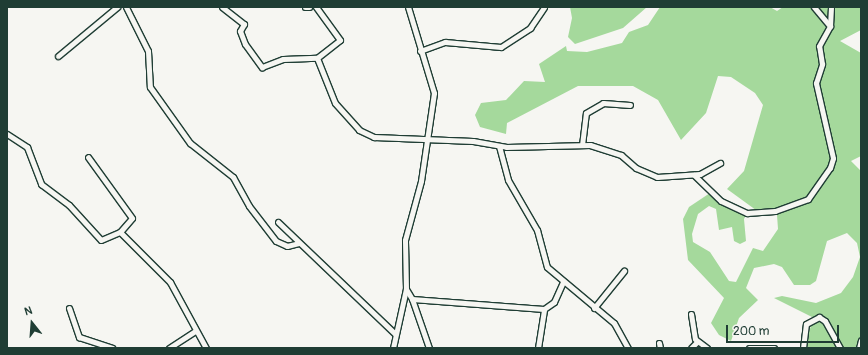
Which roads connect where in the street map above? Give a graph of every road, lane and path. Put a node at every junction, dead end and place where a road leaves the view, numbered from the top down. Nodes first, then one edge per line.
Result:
1 (117, 7) edge
2 (126, 7) edge
3 (222, 7) edge
4 (305, 7) edge
5 (309, 7) edge
6 (316, 7) edge
7 (408, 7) edge
8 (544, 7) edge
9 (814, 7) edge
10 (831, 7) edge
11 (830, 26) junction
12 (420, 51) junction
13 (58, 56) dead end
14 (317, 58) junction
15 (630, 105) dead end
16 (7, 134) edge
17 (429, 140) junction
18 (582, 145) junction
19 (499, 146) junction
20 (88, 157) dead end
21 (720, 163) dead end
22 (694, 175) junction
23 (278, 222) dead end
24 (120, 232) junction
25 (300, 243) junction
26 (624, 271) dead end
27 (563, 282) junction
28 (406, 289) junction
29 (412, 299) junction
30 (69, 308) dead end
31 (594, 308) junction
32 (544, 309) junction
33 (691, 314) dead end
34 (195, 331) junction
35 (395, 334) junction
36 (861, 340) edge
37 (697, 342) junction
38 (112, 348) edge
39 (169, 348) edge
40 (206, 348) edge
41 (393, 348) edge
42 (429, 348) edge
43 (538, 348) edge
44 (628, 348) edge
45 (691, 348) edge
46 (707, 348) edge
47 (749, 348) edge
48 (774, 348) edge
49 (803, 348) edge
50 (840, 348) edge
51 (859, 348) edge

1 - 13 street
2 - 25 street
3 - 14 street
4 - 5 street
6 - 14 street
7 - 12 street
8 - 12 street
9 - 11 street
10 - 11 street
11 - 22 street
12 - 17 street
14 - 17 street
15 - 18 street
16 - 24 street
17 - 19 street
17 - 28 street
18 - 19 street
18 - 22 street
19 - 27 street
20 - 24 street
21 - 22 street
23 - 25 street
24 - 34 street
25 - 35 street
26 - 31 street
27 - 31 street
27 - 32 street
28 - 29 street
28 - 35 street
29 - 32 street
29 - 42 street
30 - 38 street
31 - 44 street
32 - 43 street
33 - 37 street
34 - 39 street
34 - 40 street
35 - 41 street
36 - 51 street
37 - 45 street
37 - 46 street
47 - 48 street
49 - 50 street

